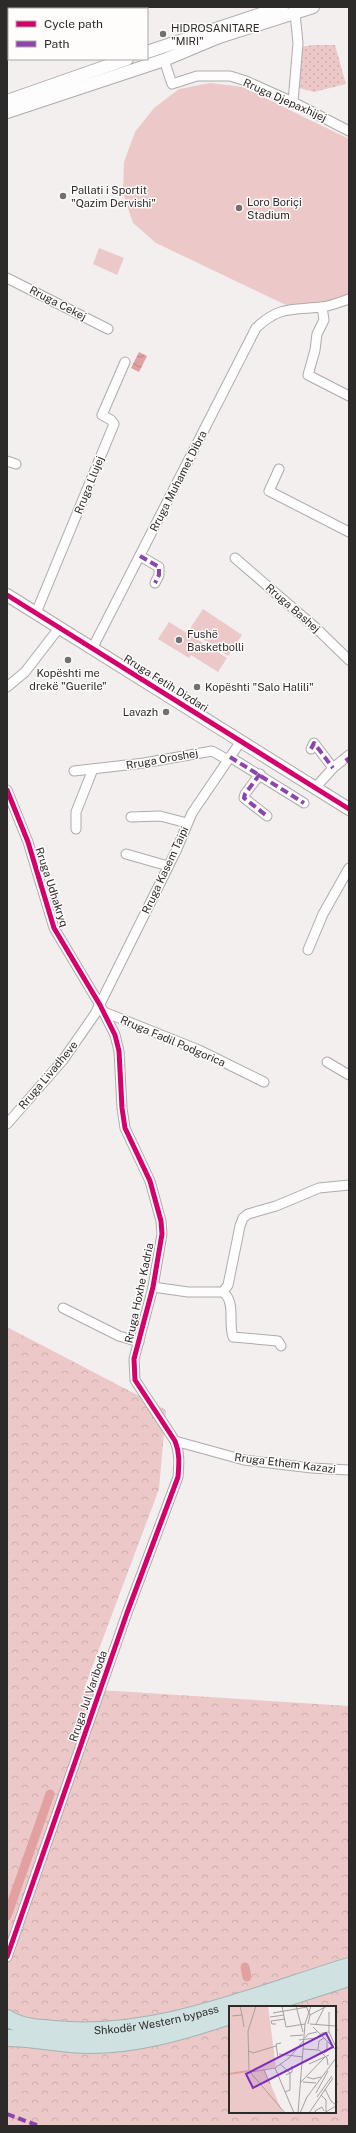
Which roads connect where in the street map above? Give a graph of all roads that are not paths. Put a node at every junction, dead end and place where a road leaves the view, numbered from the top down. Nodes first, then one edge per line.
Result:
1 (282, 7) edge
2 (313, 7) edge
3 (295, 13) junction
4 (148, 52) edge
5 (124, 60) edge
6 (164, 60) junction
7 (7, 101) edge
8 (293, 102) junction
9 (7, 112) edge
10 (349, 131) edge
11 (7, 278) edge
12 (349, 299) edge
13 (322, 307) junction
14 (108, 329) dead end
15 (125, 362) dead end
16 (349, 396) edge
17 (7, 461) edge
18 (16, 464) dead end
19 (279, 469) dead end
20 (349, 532) edge
21 (140, 556) junction
22 (235, 558) dead end
23 (155, 583) dead end
24 (7, 595) edge
25 (36, 613) junction
26 (59, 628) junction
27 (92, 649) junction
28 (349, 660) edge
29 (7, 687) edge
30 (241, 742) junction
31 (311, 749) dead end
32 (348, 758) edge
33 (229, 759) junction
34 (333, 768) junction
35 (93, 769) junction
36 (74, 771) dead end
37 (260, 774) junction
38 (315, 788) junction
39 (7, 790) edge
40 (304, 803) dead end
41 (349, 809) edge
42 (267, 816) dead end
43 (131, 817) dead end
44 (187, 823) junction
45 (76, 829) dead end
46 (126, 854) dead end
47 (168, 866) junction
48 (349, 868) edge
49 (308, 950) dead end
50 (102, 1009) junction
51 (327, 1062) dead end
52 (349, 1075) edge
53 (264, 1082) dead end
54 (7, 1124) edge
55 (349, 1185) edge
56 (153, 1287) junction
57 (223, 1292) junction
58 (63, 1308) dead end
59 (138, 1342) junction
60 (281, 1346) dead end
61 (175, 1441) junction
62 (349, 1470) edge
63 (7, 1957) edge
64 (349, 1966) edge
65 (349, 1978) edge
66 (262, 2006) edge
67 (229, 2016) edge
68 (7, 2018) edge
69 (7, 2038) edge

1 - 4 main road
2 - 3 main road
3 - 6 main road
3 - 8 street
5 - 7 main road
6 - 8 street, Rruga Djepaxhijej
6 - 9 main road
8 - 10 street, Rruga Djepaxhijej
11 - 14 street, Rruga Cekej
12 - 13 street
13 - 16 street
13 - 21 street, Rruga Muhamet Dibra
15 - 25 street, Rruga Llujej
17 - 18 street
19 - 20 street
21 - 23 street
21 - 27 street, Rruga Muhamet Dibra
22 - 28 street, Rruga Bashej
24 - 25 main road, Rruga Fetih Dizdari
25 - 26 main road, Rruga Fetih Dizdari
26 - 27 main road, Rruga Fetih Dizdari
26 - 29 street
27 - 30 main road, Rruga Fetih Dizdari
30 - 33 street, Rruga Kasem Taipi
30 - 38 main road, Rruga Fetih Dizdari
31 - 34 street
32 - 34 street
33 - 35 street, Rruga Oroshej
33 - 37 street
33 - 44 street, Rruga Kasem Taipi
34 - 38 street
35 - 36 street, Rruga Oroshej
35 - 45 street
37 - 40 street
37 - 42 street
38 - 41 main road, Rruga Fetih Dizdari
39 - 50 street, Rruga Udhakryq
43 - 44 street
44 - 47 street, Rruga Kasem Taipi
46 - 47 street
47 - 50 street, Rruga Kasem Taipi
48 - 49 street
50 - 53 street, Rruga Fadil Podgorica
50 - 54 street, Rruga Livadheve
50 - 56 street, Rruga Hoxhe Kadria
51 - 52 street
55 - 57 street
56 - 57 street
56 - 59 street, Rruga Hoxhe Kadria
57 - 60 street
58 - 59 street
59 - 61 street, Rruga Hoxhe Kadria
61 - 62 street, Rruga Ethem Kazazi
61 - 63 street, Rruga Jul Variboda
64 - 68 highway, Shkodër Western bypass
65 - 66 highway
67 - 69 highway, Shkodër Western bypass

